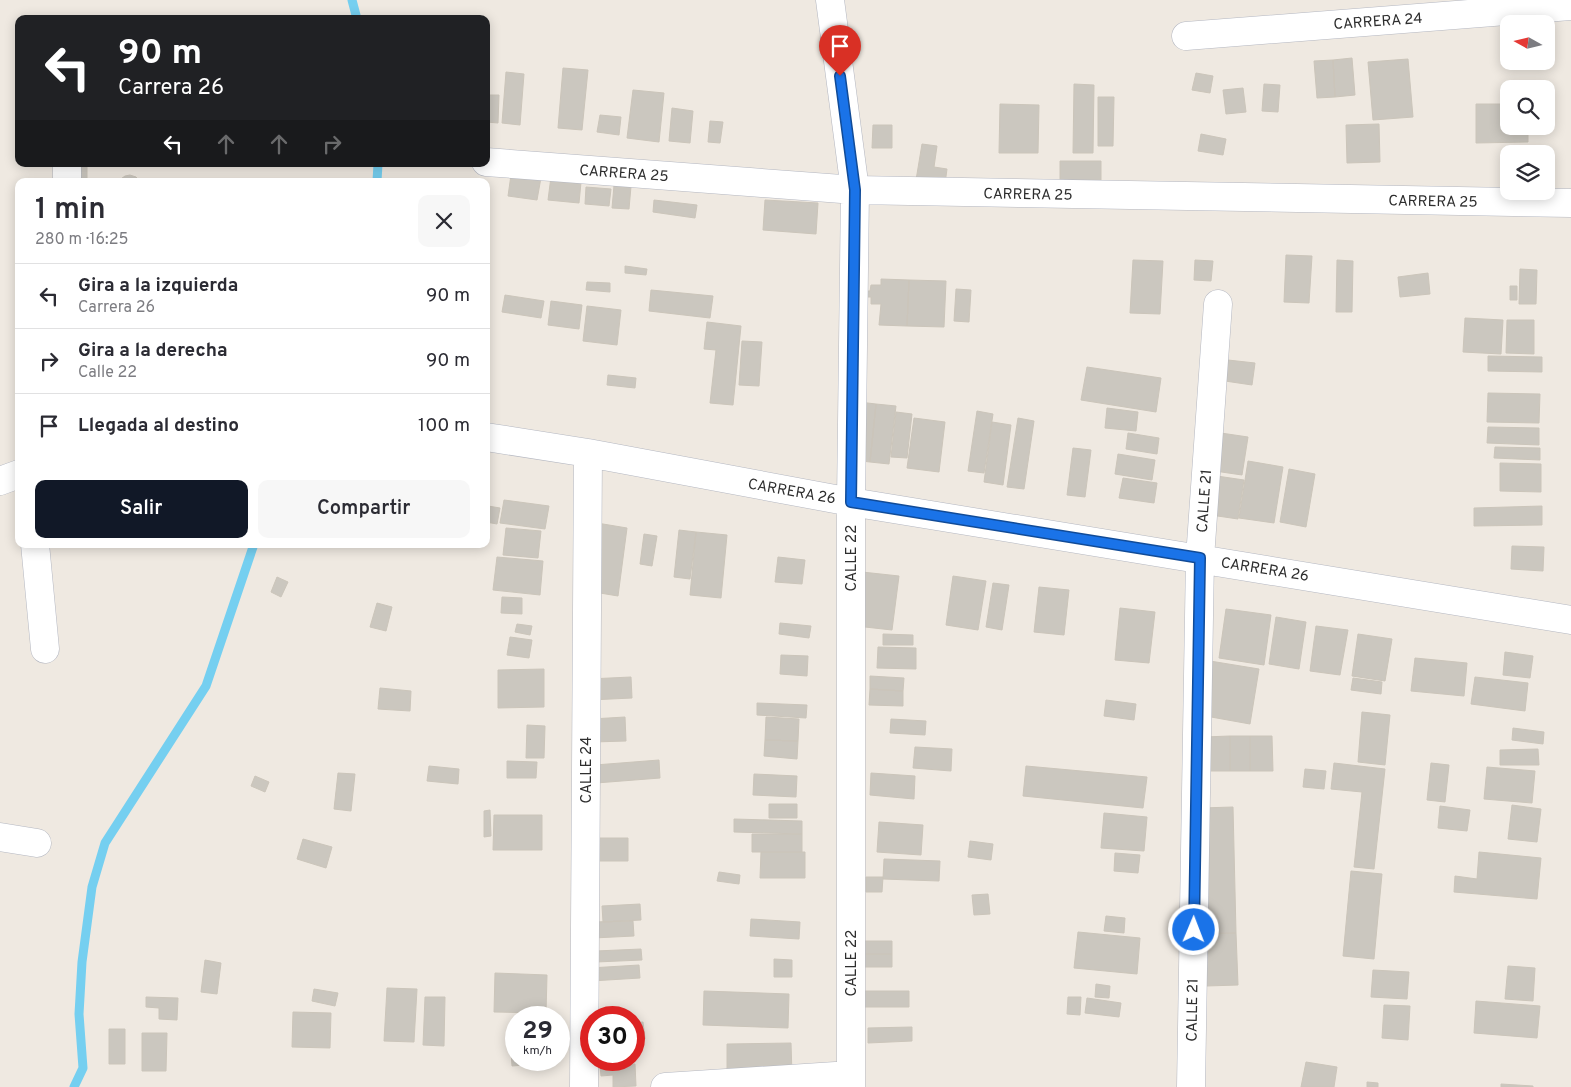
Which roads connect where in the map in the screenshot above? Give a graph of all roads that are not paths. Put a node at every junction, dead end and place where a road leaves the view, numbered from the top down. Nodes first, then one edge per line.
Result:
1 (830, 0) edge
2 (1571, 6) edge
3 (1186, 36) dead end
4 (490, 162) edge
5 (855, 190) junction
6 (1571, 203) edge
7 (1218, 304) dead end
8 (490, 438) edge
9 (588, 454) junction
10 (15, 475) edge
11 (0, 481) edge
12 (851, 502) junction
13 (35, 548) edge
14 (1200, 558) junction
15 (1571, 620) edge
16 (45, 649) dead end
17 (0, 837) edge
18 (37, 843) dead end
19 (851, 1081) edge
20 (584, 1087) edge
21 (664, 1087) edge
22 (1191, 1087) edge

1 - 5 street, CALLE 22
2 - 3 street, CARRERA 24
4 - 5 street, CARRERA 25
5 - 6 street, CARRERA 25
5 - 12 street, CALLE 22
7 - 14 street, CALLE 21
8 - 9 street, CARRERA 26
9 - 12 street, CARRERA 26
9 - 20 street, CALLE 24
10 - 11 street
12 - 14 street, CARRERA 26
12 - 19 street, CALLE 22
13 - 16 street
14 - 15 street, CARRERA 26
14 - 22 street, CALLE 21
17 - 18 street
19 - 21 street

